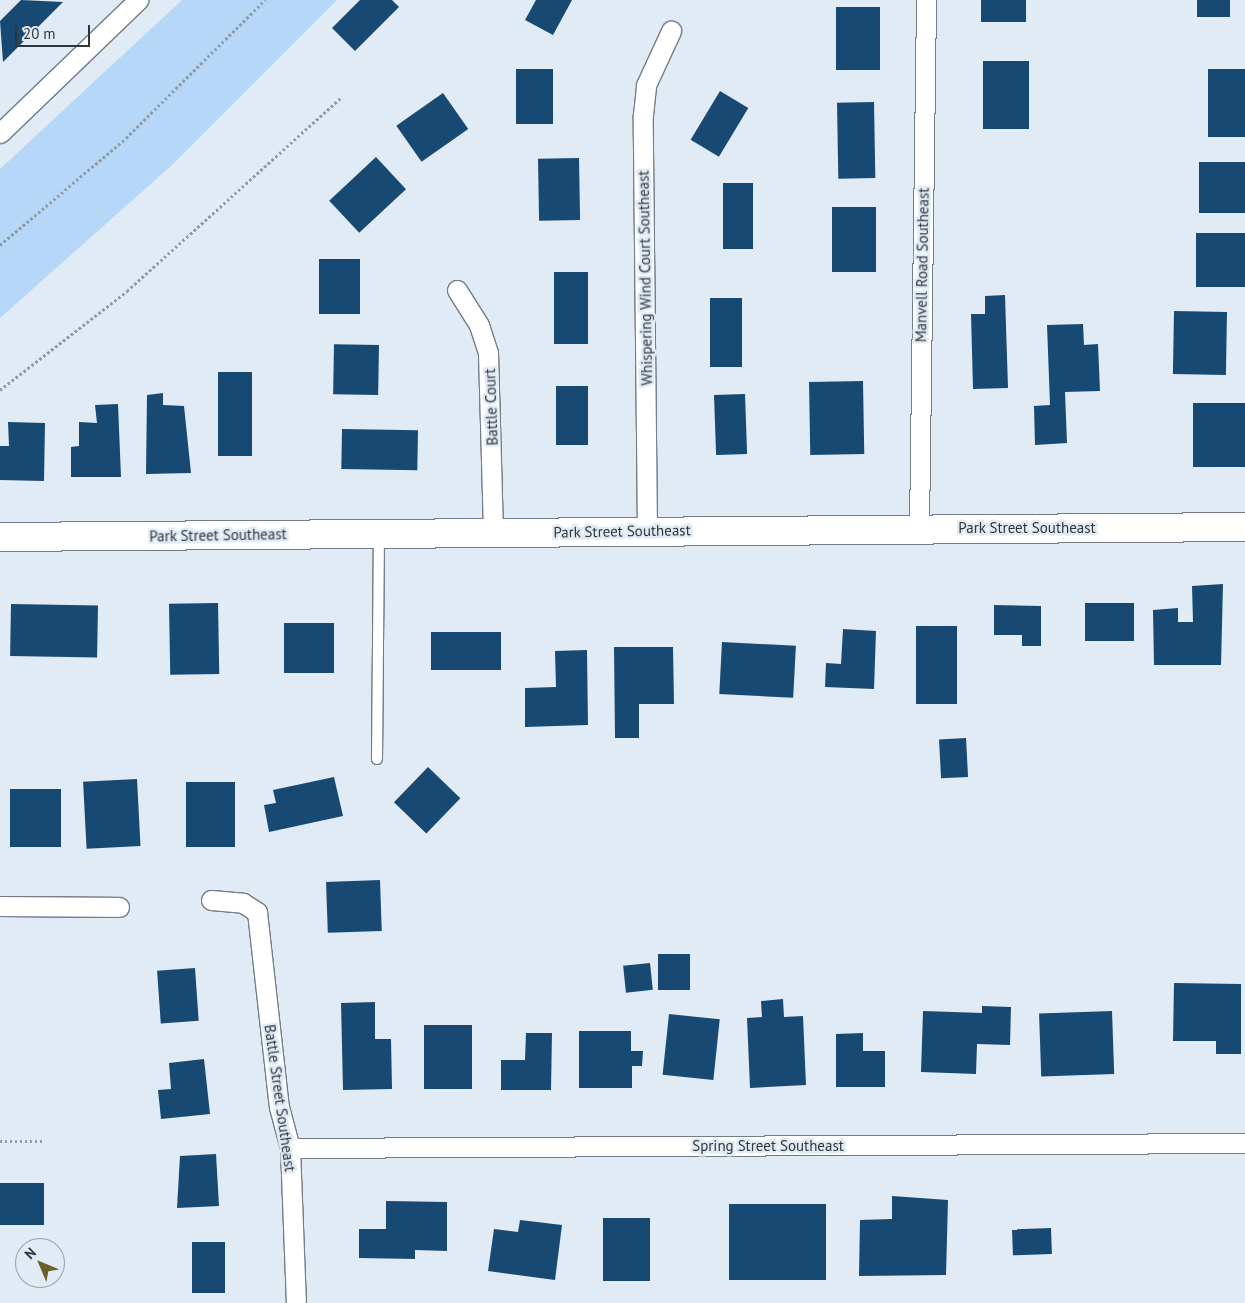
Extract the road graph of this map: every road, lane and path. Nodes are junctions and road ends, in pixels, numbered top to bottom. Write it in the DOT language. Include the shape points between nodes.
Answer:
graph roads {
  1 [pos="138,0"];
  2 [pos="265,0"];
  3 [pos="926,0"];
  4 [pos="671,31"];
  5 [pos="342,97"];
  6 [pos="1,131"];
  7 [pos="0,245"];
  8 [pos="457,290"];
  9 [pos="0,390"];
  10 [pos="1245,527"];
  11 [pos="919,529"];
  12 [pos="647,531"];
  13 [pos="493,532"];
  14 [pos="379,534"];
  15 [pos="0,538"];
  16 [pos="377,759"];
  17 [pos="211,900"];
  18 [pos="0,906"];
  19 [pos="119,907"];
  20 [pos="0,1141"];
  21 [pos="43,1141"];
  22 [pos="1245,1143"];
  23 [pos="290,1148"];
  24 [pos="296,1303"];
  1 -- 6 [label="street"];
  2 -- 7 [label="path" via="126,138"];
  3 -- 11 [label="street, Manvell Road Southeast"];
  4 -- 12 [label="street, Whispering Wind Court Southeast" via="646,85 643,115"];
  5 -- 9 [label="path" via="127,291"];
  8 -- 13 [label="street, Battle Court" via="479,325 488,353"];
  10 -- 11 [label="main road, Park Street Southeast"];
  11 -- 12 [label="main road, Park Street Southeast"];
  12 -- 13 [label="main road, Park Street Southeast"];
  13 -- 14 [label="main road, Park Street Southeast"];
  14 -- 15 [label="main road, Park Street Southeast"];
  14 -- 16 [label="lane"];
  17 -- 23 [label="street, Battle Street Southeast" via="243,902 257,912 279,1107"];
  18 -- 19 [label="street"];
  20 -- 21 [label="path"];
  22 -- 23 [label="street, Spring Street Southeast"];
  23 -- 24 [label="street, Battle Street Southeast"];
}
